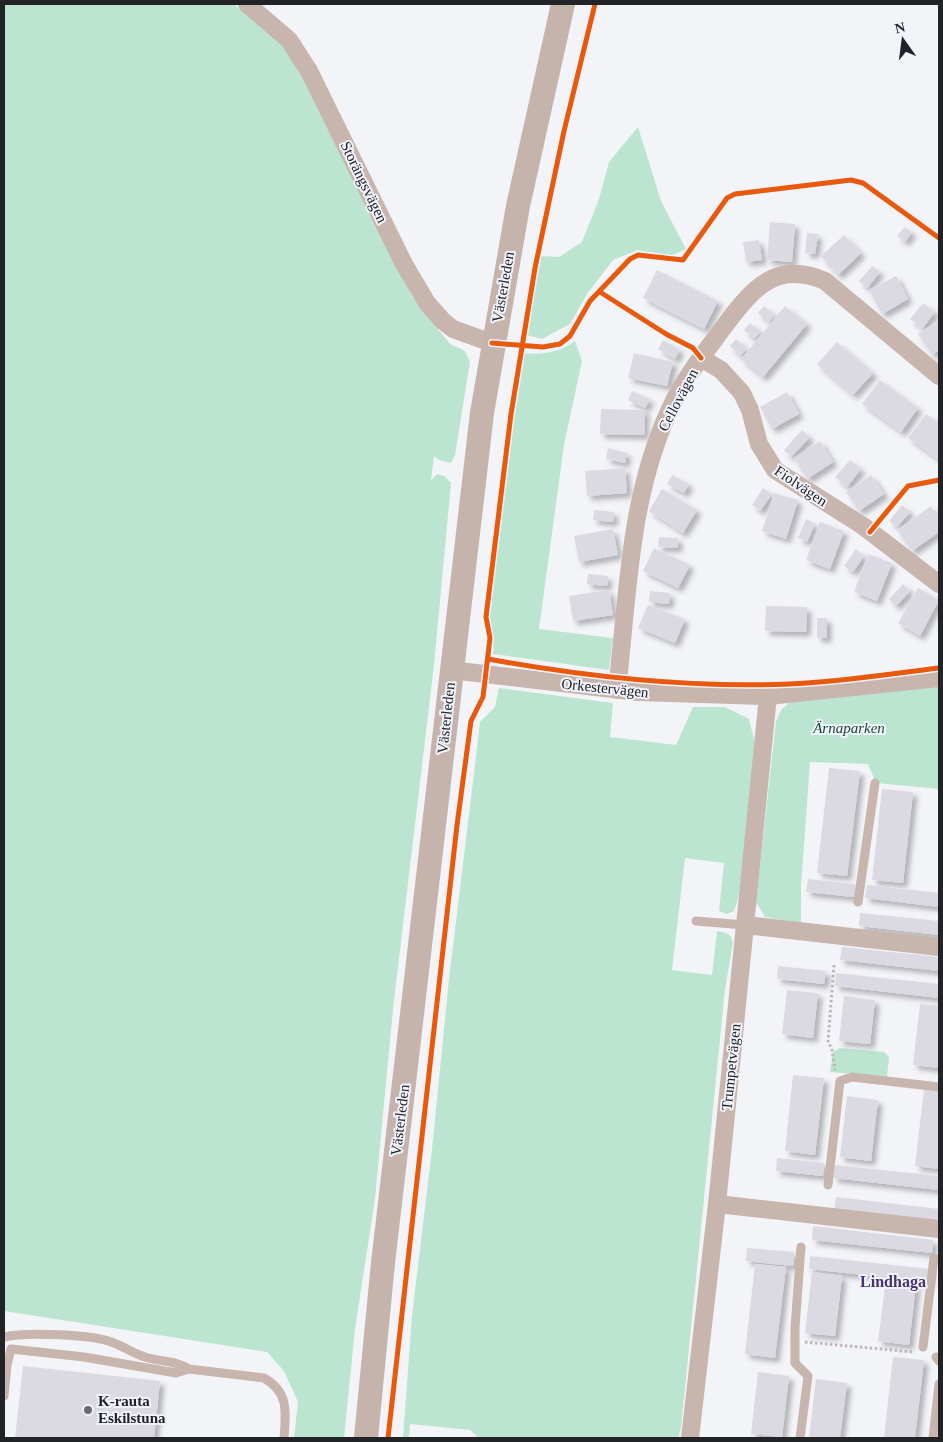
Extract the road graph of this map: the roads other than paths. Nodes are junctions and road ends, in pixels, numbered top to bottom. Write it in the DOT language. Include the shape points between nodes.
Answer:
graph roads {
  1 [pos="247,4"];
  2 [pos="563,4"];
  3 [pos="492,343"];
  4 [pos="700,358"];
  5 [pos="939,376"];
  6 [pos="939,584"];
  7 [pos="451,670"];
  8 [pos="939,678"];
  9 [pos="617,690"];
  10 [pos="768,696"];
  11 [pos="875,783"];
  12 [pos="858,902"];
  13 [pos="696,921"];
  14 [pos="745,925"];
  15 [pos="939,947"];
  16 [pos="939,1086"];
  17 [pos="828,1185"];
  18 [pos="717,1204"];
  19 [pos="939,1229"];
  20 [pos="801,1247"];
  21 [pos="934,1258"];
  22 [pos="4,1337"];
  23 [pos="921,1350"];
  24 [pos="189,1369"];
  25 [pos="939,1384"];
  26 [pos="4,1396"];
  27 [pos="284,1438"];
  28 [pos="366,1438"];
  29 [pos="690,1438"];
  30 [pos="800,1438"];
  31 [pos="933,1438"];
  1 -- 3 [label="street, Storängsvägen" via="289,40 309,71 404,264 427,303 453,328"];
  2 -- 3 [label="main road, Västerleden" via="518,206"];
  3 -- 7 [label="main road, Västerleden"];
  4 -- 5 [label="street, Cellovägen" via="754,288 780,275 800,274 815,277 835,288"];
  4 -- 6 [label="street, Fiolvägen" via="721,370 742,393 759,444 775,470 863,526"];
  4 -- 9 [label="street, Cellovägen" via="670,408 651,454 640,499"];
  7 -- 9 [label="street, Orkestervägen"];
  7 -- 28 [label="main road, Västerleden"];
  8 -- 10 [label="street, Orkestervägen"];
  9 -- 10 [label="street, Orkestervägen"];
  10 -- 14 [label="street, Trumpetvägen"];
  11 -- 12 [label="lane"];
  13 -- 14 [label="lane"];
  14 -- 15 [label="street"];
  14 -- 18 [label="street, Trumpetvägen"];
  16 -- 17 [label="lane" via="852,1077 840,1081"];
  18 -- 19 [label="street"];
  18 -- 29 [label="street, Trumpetvägen"];
  20 -- 30 [label="lane" via="795,1363 808,1376"];
  21 -- 23 [label="lane"];
  22 -- 24 [label="lane" via="18,1334 67,1336 114,1342 146,1358 179,1362"];
  24 -- 26 [label="lane" via="176,1373 84,1357 11,1349"];
  24 -- 27 [label="lane" via="264,1378 274,1384 282,1392 286,1414"];
  25 -- 31 [label="lane"];
}
